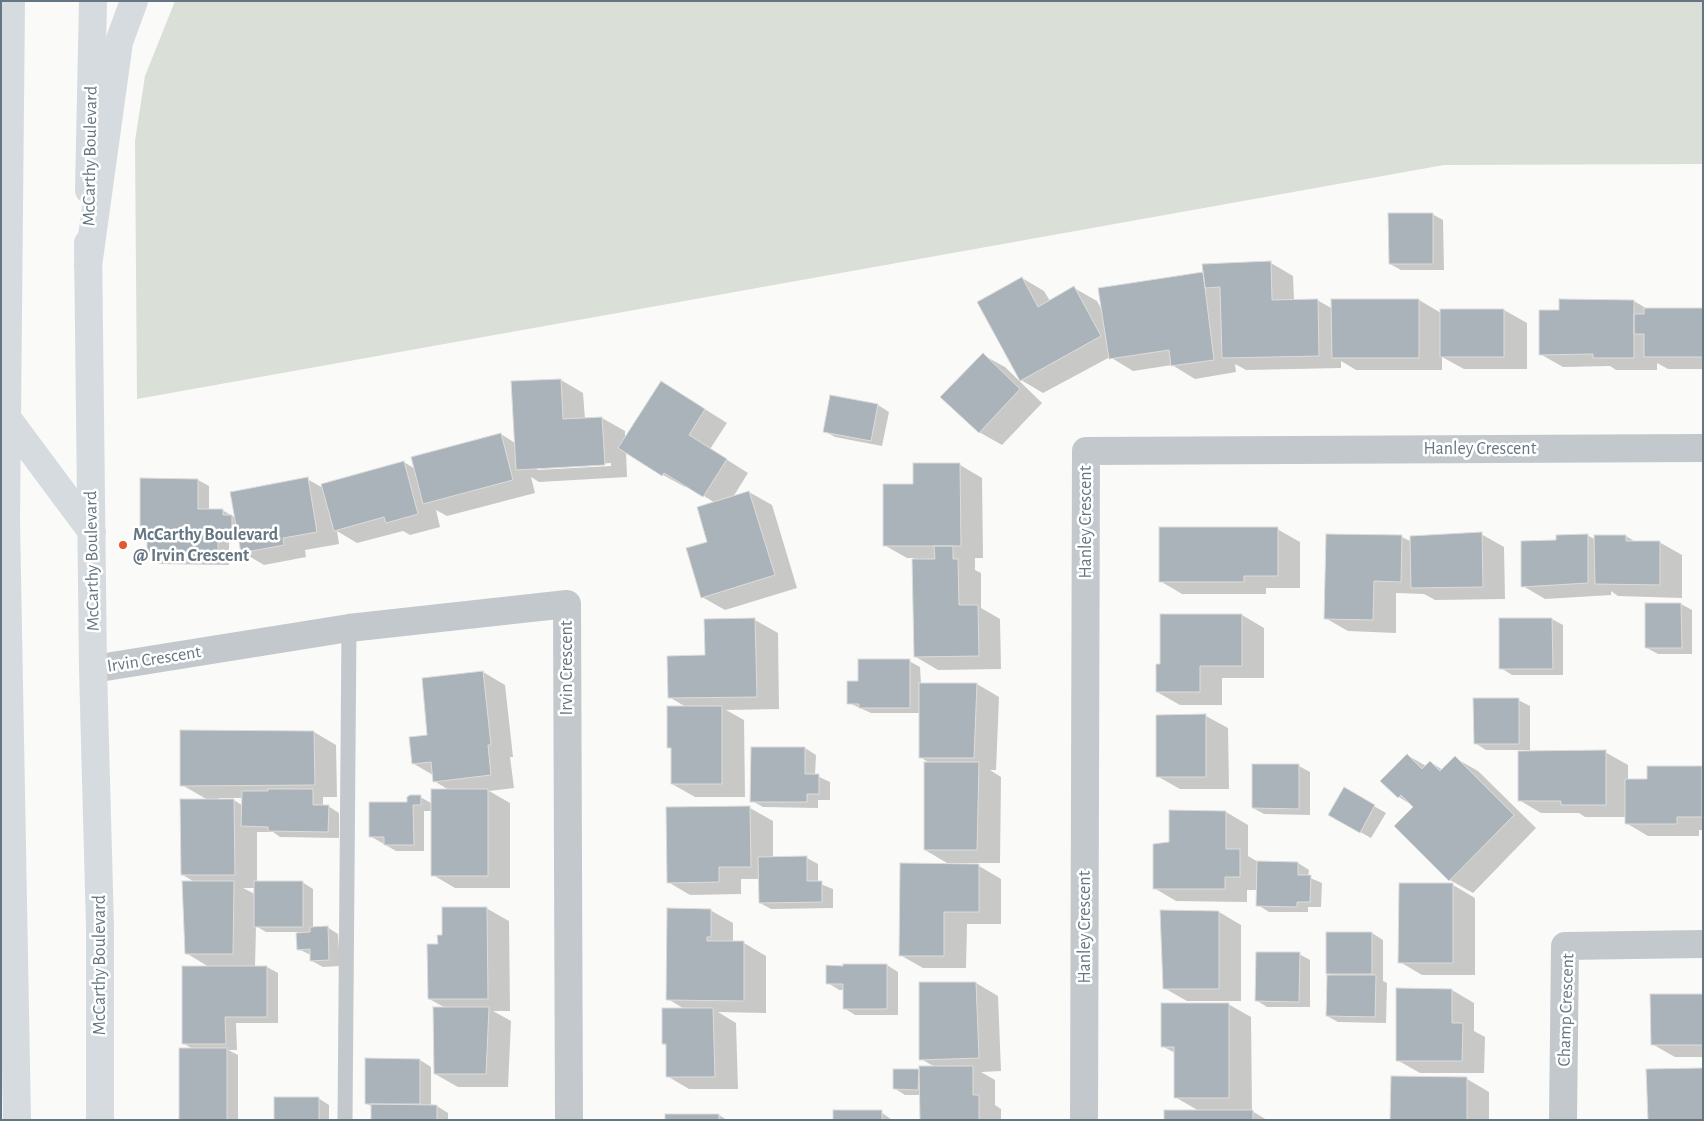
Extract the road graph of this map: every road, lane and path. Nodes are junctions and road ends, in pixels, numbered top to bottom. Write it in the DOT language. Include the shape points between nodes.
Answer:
graph roads {
  1 [pos="11,1"];
  2 [pos="93,1"];
  3 [pos="134,1"];
  4 [pos="88,266"];
  5 [pos="4,420"];
  6 [pos="1703,448"];
  7 [pos="4,519"];
  8 [pos="92,532"];
  9 [pos="349,628"];
  10 [pos="94,669"];
  11 [pos="1703,944"];
  12 [pos="17,1120"];
  13 [pos="100,1120"];
  14 [pos="345,1120"];
  15 [pos="569,1120"];
  16 [pos="1084,1120"];
  17 [pos="1563,1120"];
  1 -- 5 [label="main road"];
  2 -- 4 [label="main road, McCarthy Boulevard"];
  3 -- 4 [label="main road" via="119,42"];
  4 -- 8 [label="main road, McCarthy Boulevard"];
  5 -- 7 [label="main road"];
  5 -- 8 [label="main road"];
  6 -- 16 [label="street, Hanley Crescent" via="1086,451"];
  7 -- 12 [label="main road"];
  8 -- 10 [label="main road, McCarthy Boulevard"];
  9 -- 10 [label="street, Irvin Crescent"];
  9 -- 14 [label="lane"];
  9 -- 15 [label="street, Irvin Crescent" via="567,604"];
  10 -- 13 [label="main road, McCarthy Boulevard" via="100,927"];
  11 -- 17 [label="street, Champ Crescent" via="1565,946"];
}
